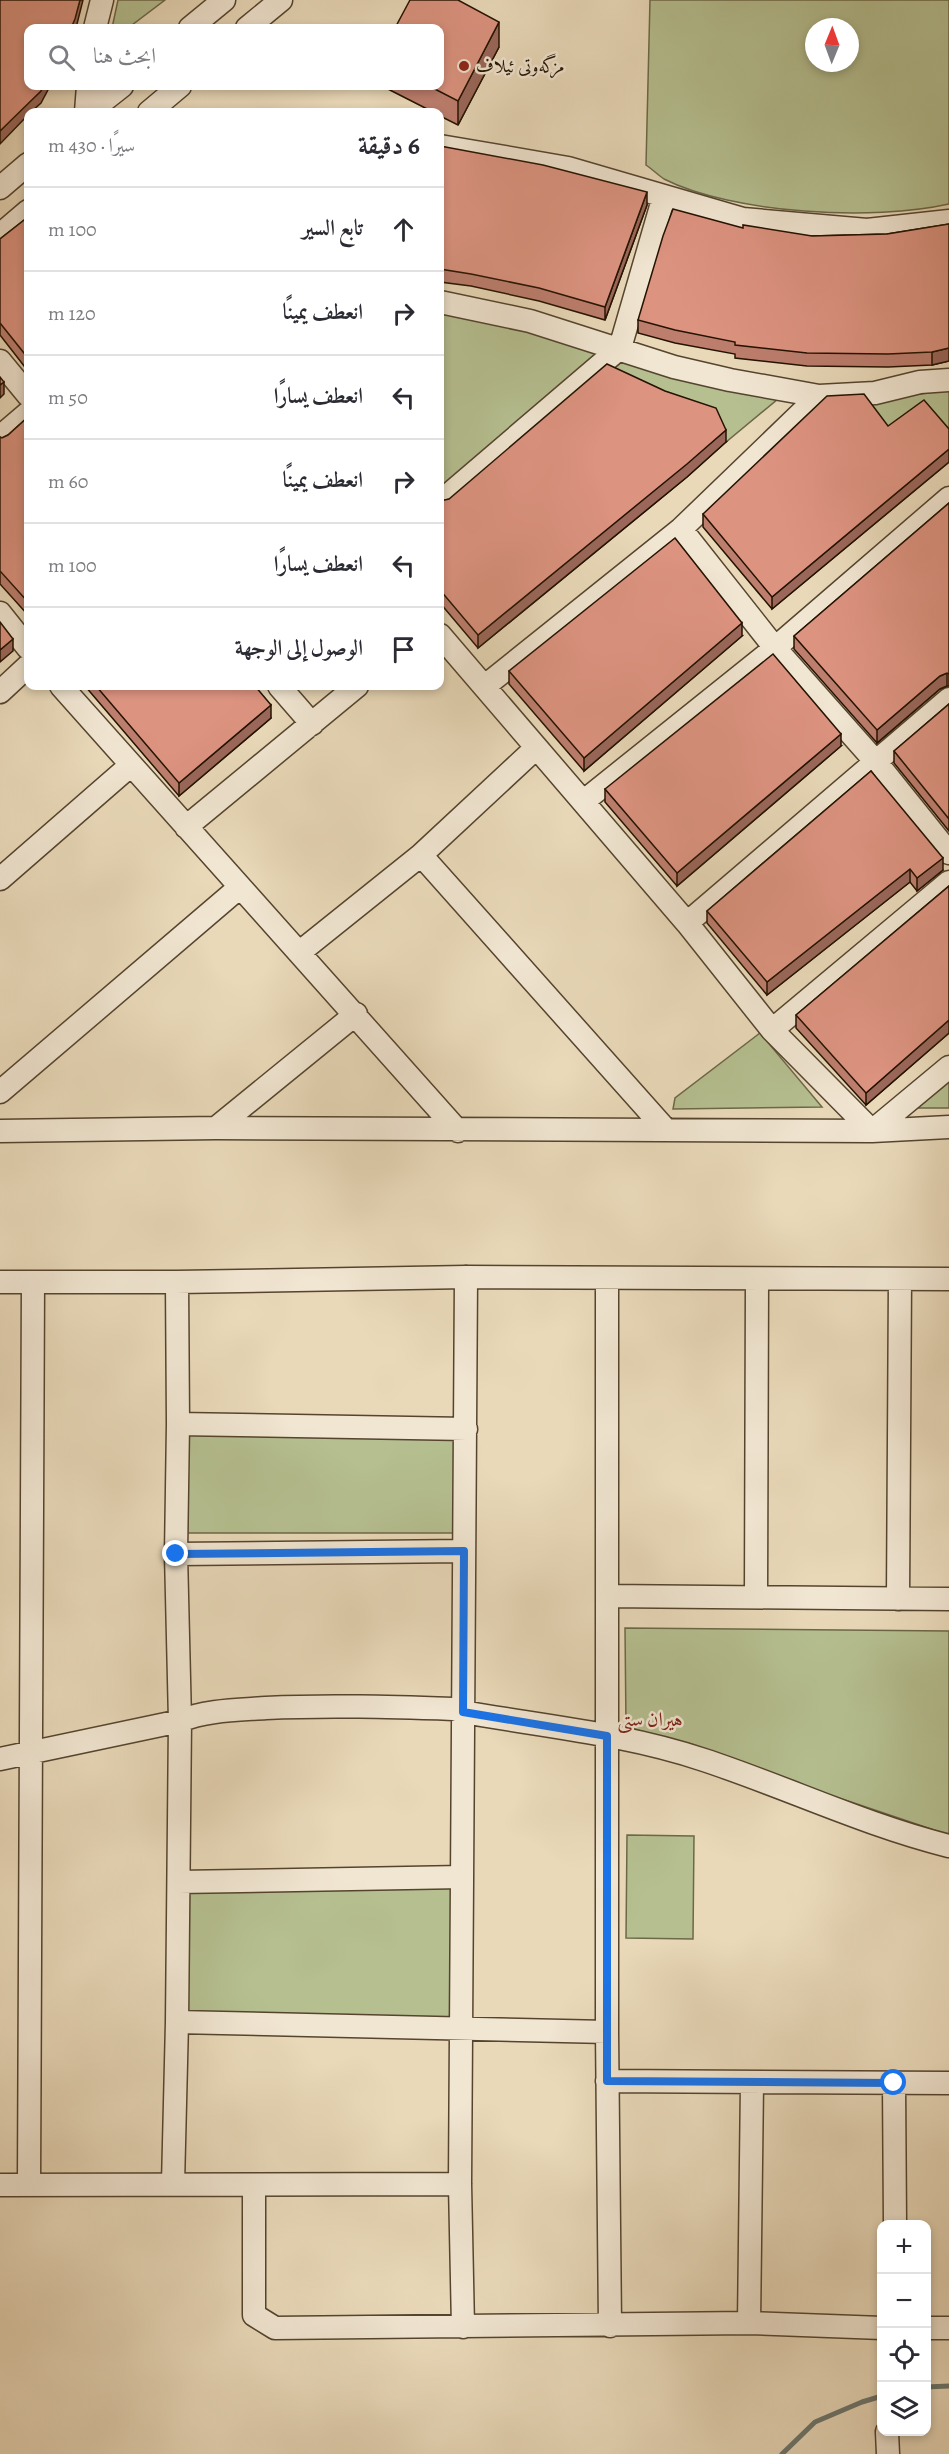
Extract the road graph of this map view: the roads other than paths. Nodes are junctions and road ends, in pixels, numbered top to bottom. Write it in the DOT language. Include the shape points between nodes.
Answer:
graph roads {
  1 [pos="102,0"];
  2 [pos="224,0"];
  3 [pos="281,0"];
  4 [pos="96,24"];
  5 [pos="195,24"];
  6 [pos="252,24"];
  7 [pos="88,90"];
  8 [pos="117,90"];
  9 [pos="175,90"];
  10 [pos="88,108"];
  11 [pos="93,108"];
  12 [pos="154,108"];
  13 [pos="444,147"];
  14 [pos="24,167"];
  15 [pos="0,188"];
  16 [pos="663,196"];
  17 [pos="24,215"];
  18 [pos="949,221"];
  19 [pos="0,235"];
  20 [pos="444,303"];
  21 [pos="620,348"];
  22 [pos="0,361"];
  23 [pos="949,380"];
  24 [pos="24,390"];
  25 [pos="819,396"];
  26 [pos="24,416"];
  27 [pos="0,437"];
  28 [pos="949,498"];
  29 [pos="444,499"];
  30 [pos="681,529"];
  31 [pos="0,613"];
  32 [pos="444,640"];
  33 [pos="24,643"];
  34 [pos="775,648"];
  35 [pos="24,670"];
  36 [pos="485,686"];
  37 [pos="65,690"];
  38 [pos="282,690"];
  39 [pos="352,690"];
  40 [pos="0,692"];
  41 [pos="949,699"];
  42 [pos="312,724"];
  43 [pos="536,748"];
  44 [pos="876,762"];
  45 [pos="131,765"];
  46 [pos="584,801"];
  47 [pos="186,827"];
  48 [pos="949,853"];
  49 [pos="421,855"];
  50 [pos="0,879"];
  51 [pos="949,882"];
  52 [pos="240,887"];
  53 [pos="687,923"];
  54 [pos="300,952"];
  55 [pos="356,1014"];
  56 [pos="772,1030"];
  57 [pos="949,1067"];
  58 [pos="0,1092"];
  59 [pos="949,1127"];
  60 [pos="216,1128"];
  61 [pos="666,1130"];
  62 [pos="0,1131"];
  63 [pos="458,1131"];
  64 [pos="872,1131"];
  65 [pos="466,1278"];
  66 [pos="607,1278"];
  67 [pos="757,1279"];
  68 [pos="900,1279"];
  69 [pos="949,1279"];
  70 [pos="0,1282"];
  71 [pos="33,1282"];
  72 [pos="177,1282"];
  73 [pos="178,1424"];
  74 [pos="465,1429"];
  75 [pos="464,1551"];
  76 [pos="176,1554"];
  77 [pos="607,1596"];
  78 [pos="756,1597"];
  79 [pos="898,1599"];
  80 [pos="949,1599"];
  81 [pos="463,1712"];
  82 [pos="180,1721"];
  83 [pos="607,1736"];
  84 [pos="30,1752"];
  85 [pos="0,1759"];
  86 [pos="949,1846"];
  87 [pos="462,1877"];
  88 [pos="179,1882"];
  89 [pos="177,2022"];
  90 [pos="461,2030"];
  91 [pos="607,2032"];
  92 [pos="607,2081"];
  93 [pos="752,2083"];
  94 [pos="894,2083"];
  95 [pos="949,2083"];
  96 [pos="173,2184"];
  97 [pos="460,2184"];
  98 [pos="0,2185"];
  99 [pos="29,2185"];
  100 [pos="254,2185"];
  101 [pos="895,2220"];
  102 [pos="749,2323"];
  103 [pos="610,2326"];
  104 [pos="463,2327"];
  105 [pos="877,2328"];
  106 [pos="931,2328"];
  107 [pos="949,2328"];
  1 -- 4 [label="street"];
  2 -- 5 [label="street"];
  3 -- 6 [label="street"];
  7 -- 10 [label="street"];
  8 -- 11 [label="street"];
  9 -- 12 [label="street"];
  13 -- 16 [label="street" via="568,168"];
  14 -- 15 [label="street"];
  16 -- 18 [label="street" via="743,219 804,226 867,230"];
  16 -- 21 [label="street"];
  17 -- 19 [label="street"];
  20 -- 21 [label="street" via="531,321"];
  21 -- 25 [label="street" via="674,367"];
  21 -- 29 [label="street"];
  22 -- 24 [label="street"];
  23 -- 25 [label="street" via="920,382 875,393"];
  25 -- 30 [label="street"];
  26 -- 27 [label="street"];
  28 -- 34 [label="street"];
  30 -- 34 [label="street"];
  30 -- 36 [label="street"];
  31 -- 33 [label="street"];
  32 -- 36 [label="street"];
  34 -- 44 [label="street"];
  34 -- 46 [label="street"];
  35 -- 40 [label="street"];
  36 -- 43 [label="street"];
  37 -- 45 [label="street"];
  38 -- 42 [label="street"];
  39 -- 42 [label="street"];
  41 -- 44 [label="street"];
  42 -- 47 [label="street"];
  43 -- 46 [label="street"];
  43 -- 49 [label="street"];
  44 -- 48 [label="street"];
  44 -- 53 [label="street"];
  45 -- 47 [label="street"];
  45 -- 50 [label="street"];
  46 -- 53 [label="street"];
  47 -- 52 [label="street"];
  49 -- 54 [label="street"];
  49 -- 61 [label="street"];
  51 -- 56 [label="street"];
  52 -- 54 [label="street"];
  52 -- 58 [label="street"];
  53 -- 56 [label="street"];
  54 -- 55 [label="street"];
  55 -- 60 [label="street"];
  55 -- 63 [label="street"];
  56 -- 64 [label="street"];
  57 -- 64 [label="street"];
  59 -- 64 [label="street"];
  60 -- 62 [label="street"];
  60 -- 63 [label="street"];
  61 -- 63 [label="street"];
  61 -- 64 [label="street"];
  65 -- 66 [label="street"];
  65 -- 72 [label="street"];
  65 -- 74 [label="street"];
  66 -- 67 [label="street"];
  66 -- 77 [label="street"];
  67 -- 68 [label="street"];
  67 -- 78 [label="street"];
  68 -- 69 [label="street"];
  68 -- 79 [label="street"];
  70 -- 71 [label="street"];
  71 -- 72 [label="street"];
  71 -- 84 [label="street"];
  72 -- 73 [label="street"];
  73 -- 74 [label="street"];
  73 -- 76 [label="street"];
  74 -- 75 [label="street"];
  75 -- 76 [label="street"];
  75 -- 81 [label="street"];
  76 -- 82 [label="street"];
  77 -- 78 [label="street"];
  77 -- 83 [label="street"];
  78 -- 79 [label="street"];
  79 -- 80 [label="street"];
  81 -- 82 [label="street" via="356,1705 302,1706 245,1709"];
  81 -- 83 [label="street"];
  81 -- 87 [label="street"];
  82 -- 84 [label="street"];
  82 -- 88 [label="street"];
  83 -- 86 [label="street" via="702,1759 838,1811"];
  83 -- 91 [label="street"];
  84 -- 85 [label="street"];
  84 -- 99 [label="street"];
  87 -- 88 [label="street"];
  87 -- 90 [label="street"];
  88 -- 89 [label="street"];
  89 -- 90 [label="street"];
  89 -- 96 [label="street"];
  90 -- 91 [label="street"];
  90 -- 97 [label="street"];
  91 -- 92 [label="street"];
  92 -- 93 [label="street"];
  92 -- 103 [label="street"];
  93 -- 94 [label="street"];
  93 -- 102 [label="street"];
  94 -- 95 [label="street"];
  94 -- 101 [label="street"];
  96 -- 99 [label="street"];
  96 -- 100 [label="street"];
  97 -- 100 [label="street"];
  97 -- 104 [label="street"];
  98 -- 99 [label="street"];
  100 -- 104 [label="street" via="254,2315 275,2328"];
  102 -- 103 [label="street"];
  102 -- 105 [label="street"];
  103 -- 104 [label="street"];
  106 -- 107 [label="street"];
}
